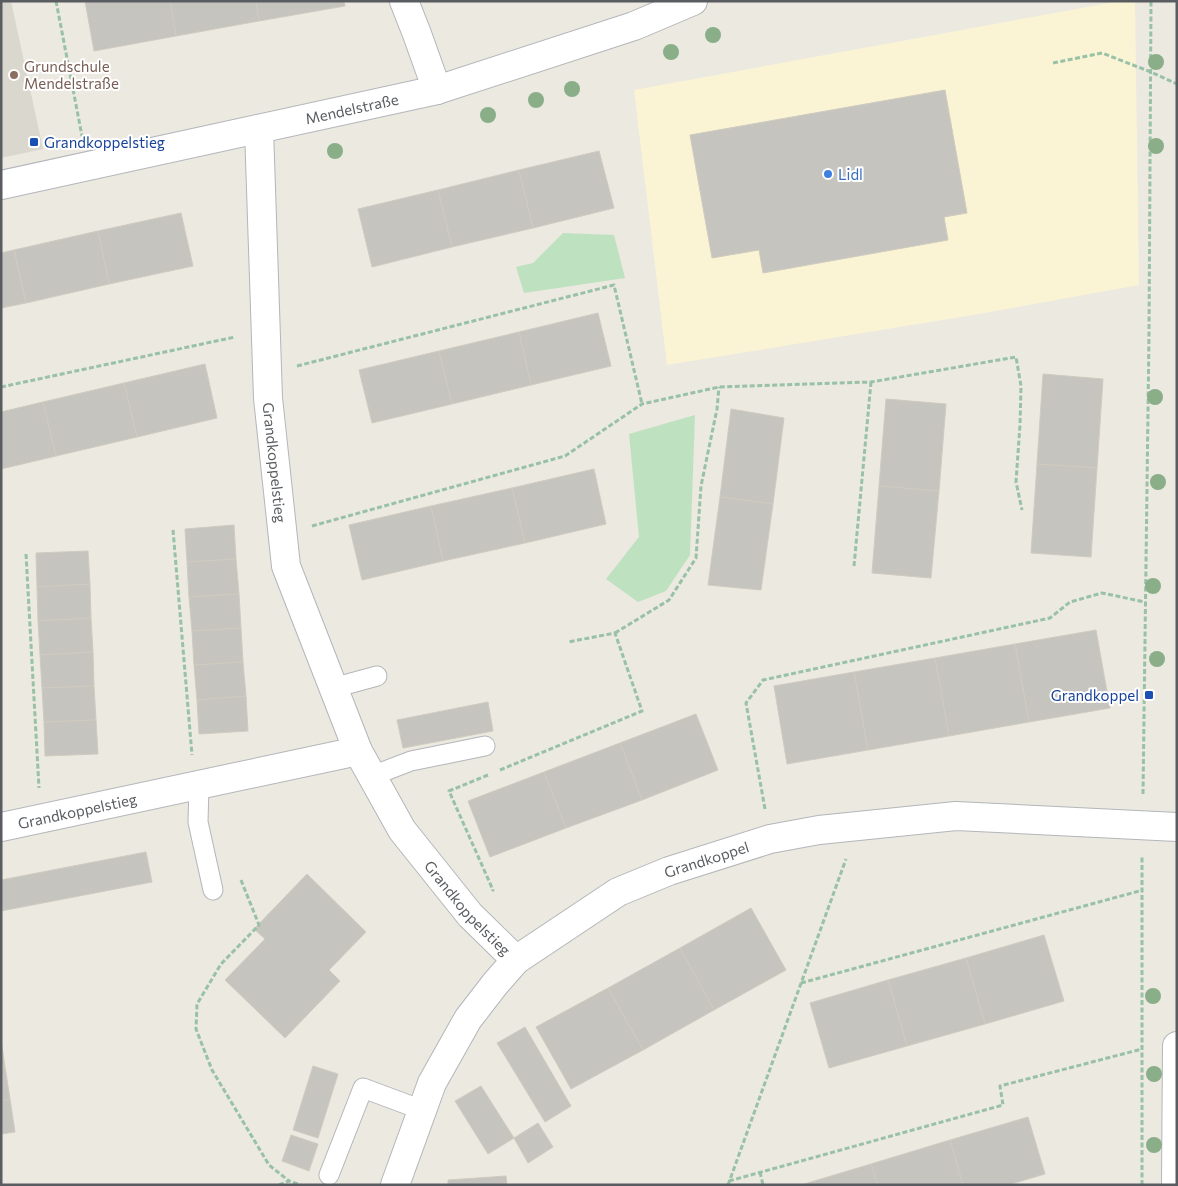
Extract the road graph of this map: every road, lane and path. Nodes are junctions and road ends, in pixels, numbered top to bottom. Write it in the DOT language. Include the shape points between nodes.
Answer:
graph roads {
  1 [pos="56,1"];
  2 [pos="404,1"];
  3 [pos="693,1"];
  4 [pos="1151,1"];
  5 [pos="1053,63"];
  6 [pos="1151,72"];
  7 [pos="1177,84"];
  8 [pos="437,90"];
  9 [pos="259,129"];
  10 [pos="88,166"];
  11 [pos="1,185"];
  12 [pos="266,331"];
  13 [pos="267,373"];
  14 [pos="871,382"];
  15 [pos="1,387"];
  16 [pos="718,387"];
  17 [pos="642,404"];
  18 [pos="1022,510"];
  19 [pos="173,530"];
  20 [pos="282,534"];
  21 [pos="26,554"];
  22 [pos="854,566"];
  23 [pos="1145,602"];
  24 [pos="615,634"];
  25 [pos="568,642"];
  26 [pos="377,676"];
  27 [pos="333,688"];
  28 [pos="485,746"];
  29 [pos="358,751"];
  30 [pos="498,771"];
  31 [pos="489,774"];
  32 [pos="372,776"];
  33 [pos="197,785"];
  34 [pos="40,818"];
  35 [pos="1142,825"];
  36 [pos="1,826"];
  37 [pos="858,826"];
  38 [pos="1177,827"];
  39 [pos="770,839"];
  40 [pos="237,872"];
  41 [pos="213,890"];
  42 [pos="1143,890"];
  43 [pos="470,915"];
  44 [pos="516,960"];
  45 [pos="801,983"];
  46 [pos="1177,1046"];
  47 [pos="1142,1048"];
  48 [pos="422,1110"];
  49 [pos="760,1172"];
  50 [pos="329,1175"];
  51 [pos="288,1181"];
  52 [pos="729,1183"];
  53 [pos="279,1185"];
  54 [pos="301,1185"];
  55 [pos="395,1185"];
  56 [pos="763,1185"];
  57 [pos="1142,1185"];
  58 [pos="1176,1185"];
  1 -- 10 [label="path"];
  2 -- 8 [label="street"];
  3 -- 8 [label="street, Mendelstraße" via="634,26"];
  4 -- 6 [label="path"];
  5 -- 6 [label="path" via="1102,53"];
  6 -- 7 [label="path"];
  6 -- 23 [label="path"];
  8 -- 9 [label="street, Mendelstraße"];
  9 -- 10 [label="street, Mendelstraße"];
  9 -- 12 [label="street, Grandkoppelstieg"];
  10 -- 11 [label="street, Mendelstraße"];
  12 -- 13 [label="street, Grandkoppelstieg"];
  12 -- 15 [label="path"];
  13 -- 17 [label="path" via="614,285"];
  13 -- 20 [label="street, Grandkoppelstieg"];
  14 -- 16 [label="path"];
  14 -- 18 [label="path" via="1016,357 1021,386 1016,482"];
  14 -- 22 [label="path"];
  16 -- 17 [label="path"];
  16 -- 24 [label="path" via="717,409 701,486 696,558 669,600"];
  17 -- 20 [label="path" via="565,456"];
  19 -- 33 [label="path"];
  20 -- 27 [label="street, Grandkoppelstieg" via="286,566"];
  21 -- 34 [label="path"];
  23 -- 35 [label="path"];
  23 -- 39 [label="path" via="1102,593 1070,602 1050,618 763,680 746,703"];
  24 -- 25 [label="path"];
  24 -- 30 [label="path" via="642,711"];
  26 -- 27 [label="lane"];
  27 -- 29 [label="street, Grandkoppelstieg"];
  28 -- 32 [label="lane" via="411,761"];
  29 -- 32 [label="street, Grandkoppelstieg"];
  29 -- 33 [label="street, Grandkoppelstieg"];
  31 -- 43 [label="path" via="449,791 493,890"];
  32 -- 43 [label="street, Grandkoppelstieg" via="402,830"];
  33 -- 34 [label="street, Grandkoppelstieg"];
  33 -- 41 [label="lane" via="198,822"];
  34 -- 36 [label="street, Grandkoppelstieg"];
  35 -- 37 [label="street, Grandkoppel" via="956,816"];
  35 -- 38 [label="street, Grandkoppel"];
  35 -- 42 [label="path"];
  37 -- 39 [label="street, Grandkoppel"];
  37 -- 45 [label="path"];
  39 -- 44 [label="street, Grandkoppel" via="669,871 618,892"];
  40 -- 51 [label="path" via="259,924 221,964 197,1004 196,1029 212,1070 269,1165"];
  42 -- 45 [label="path"];
  42 -- 47 [label="path"];
  43 -- 44 [label="street, Grandkoppelstieg"];
  44 -- 48 [label="street, Grandkoppel" via="468,1019 432,1083"];
  45 -- 52 [label="path"];
  46 -- 58 [label="street"];
  47 -- 49 [label="path" via="1000,1086 1003,1105"];
  47 -- 57 [label="path"];
  48 -- 50 [label="lane" via="363,1088"];
  48 -- 55 [label="street, Grandkoppel"];
  49 -- 52 [label="path"];
  49 -- 56 [label="path"];
  51 -- 53 [label="path"];
  51 -- 54 [label="path"];
}
